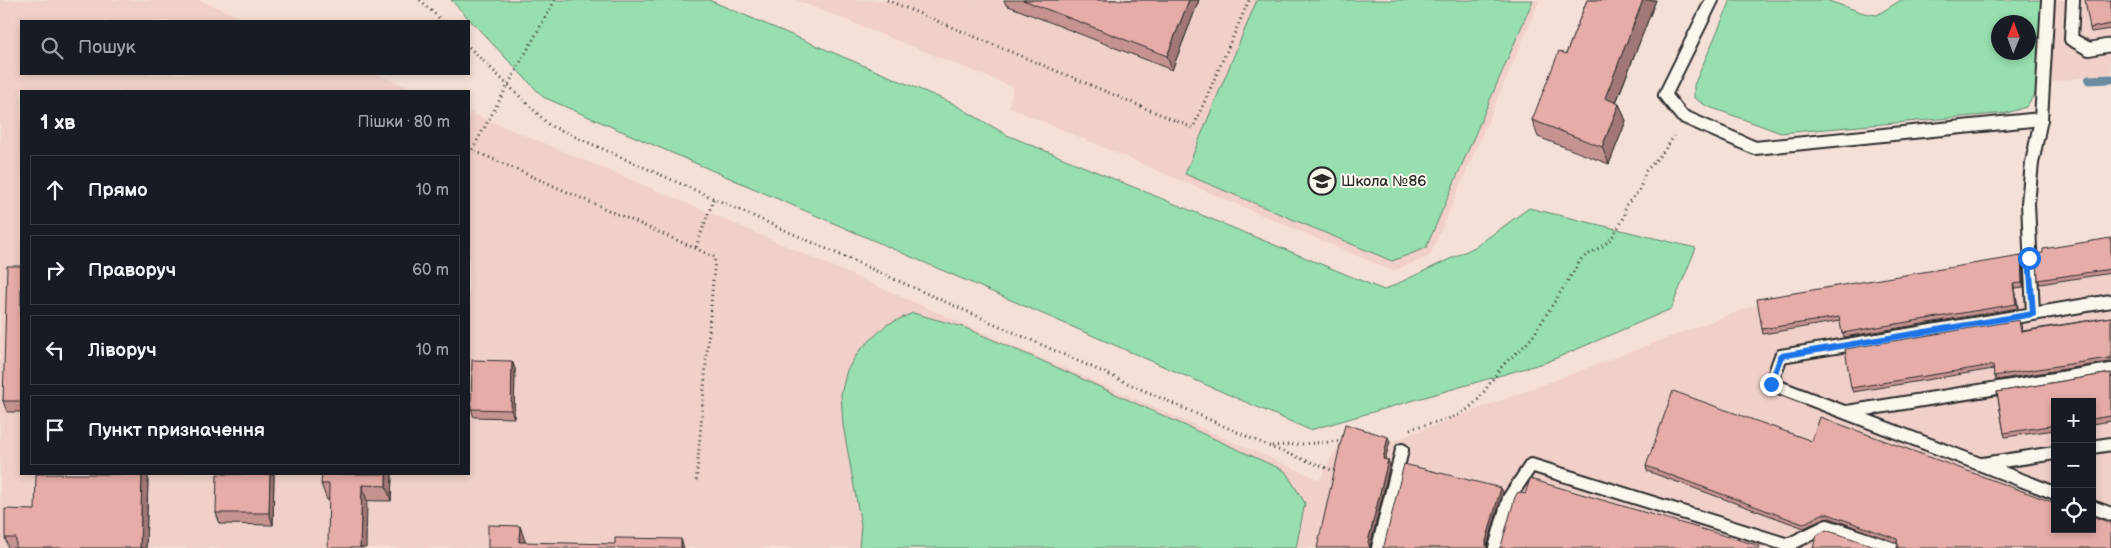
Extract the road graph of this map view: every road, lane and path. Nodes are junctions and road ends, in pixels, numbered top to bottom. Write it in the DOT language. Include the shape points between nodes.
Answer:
graph roads {
  1 [pos="420,0"];
  2 [pos="555,0"];
  3 [pos="887,0"];
  4 [pos="1249,0"];
  5 [pos="1712,0"];
  6 [pos="2048,0"];
  7 [pos="2073,0"];
  8 [pos="441,20"];
  9 [pos="2111,45"];
  10 [pos="470,48"];
  11 [pos="509,84"];
  12 [pos="1682,116"];
  13 [pos="2041,119"];
  14 [pos="714,198"];
  15 [pos="696,247"];
  16 [pos="2111,301"];
  17 [pos="2033,314"];
  18 [pos="2111,370"];
  19 [pos="1845,412"];
  20 [pos="1407,431"];
  21 [pos="1352,440"];
  22 [pos="2111,444"];
  23 [pos="1269,446"];
  24 [pos="2096,446"];
  25 [pos="1402,450"];
  26 [pos="2051,453"];
  27 [pos="1981,464"];
  28 [pos="1337,472"];
  29 [pos="696,484"];
  30 [pos="2051,490"];
  31 [pos="2096,508"];
  32 [pos="2111,514"];
  33 [pos="1787,546"];
  34 [pos="1378,548"];
  35 [pos="1495,548"];
  36 [pos="1892,548"];
  1 -- 8 [label="path"];
  2 -- 11 [label="path"];
  3 -- 4 [label="path" via="1193,128"];
  5 -- 12 [label="lane" via="1665,96"];
  6 -- 13 [label="lane"];
  7 -- 9 [label="lane" via="2071,39 2089,49"];
  10 -- 11 [label="path"];
  11 -- 14 [label="path" via="549,126"];
  11 -- 15 [label="path" via="472,150"];
  12 -- 13 [label="lane" via="1755,148"];
  12 -- 20 [label="path" via="1672,141 1646,171 1639,190 1625,206 1617,230 1606,243 1582,258 1526,345 1463,412"];
  13 -- 17 [label="lane" via="2028,203"];
  14 -- 15 [label="path"];
  14 -- 23 [label="path"];
  15 -- 29 [label="path" via="715,257"];
  16 -- 17 [label="lane"];
  17 -- 19 [label="lane" via="1781,356 1771,384"];
  18 -- 19 [label="lane"];
  19 -- 27 [label="lane"];
  21 -- 23 [label="path"];
  22 -- 24 [label="lane"];
  23 -- 28 [label="path"];
  25 -- 34 [label="lane"];
  26 -- 27 [label="lane"];
  27 -- 30 [label="lane"];
  31 -- 32 [label="lane"];
  33 -- 35 [label="lane" via="1531,465 1509,498"];
  33 -- 36 [label="lane" via="1827,526"];
}
